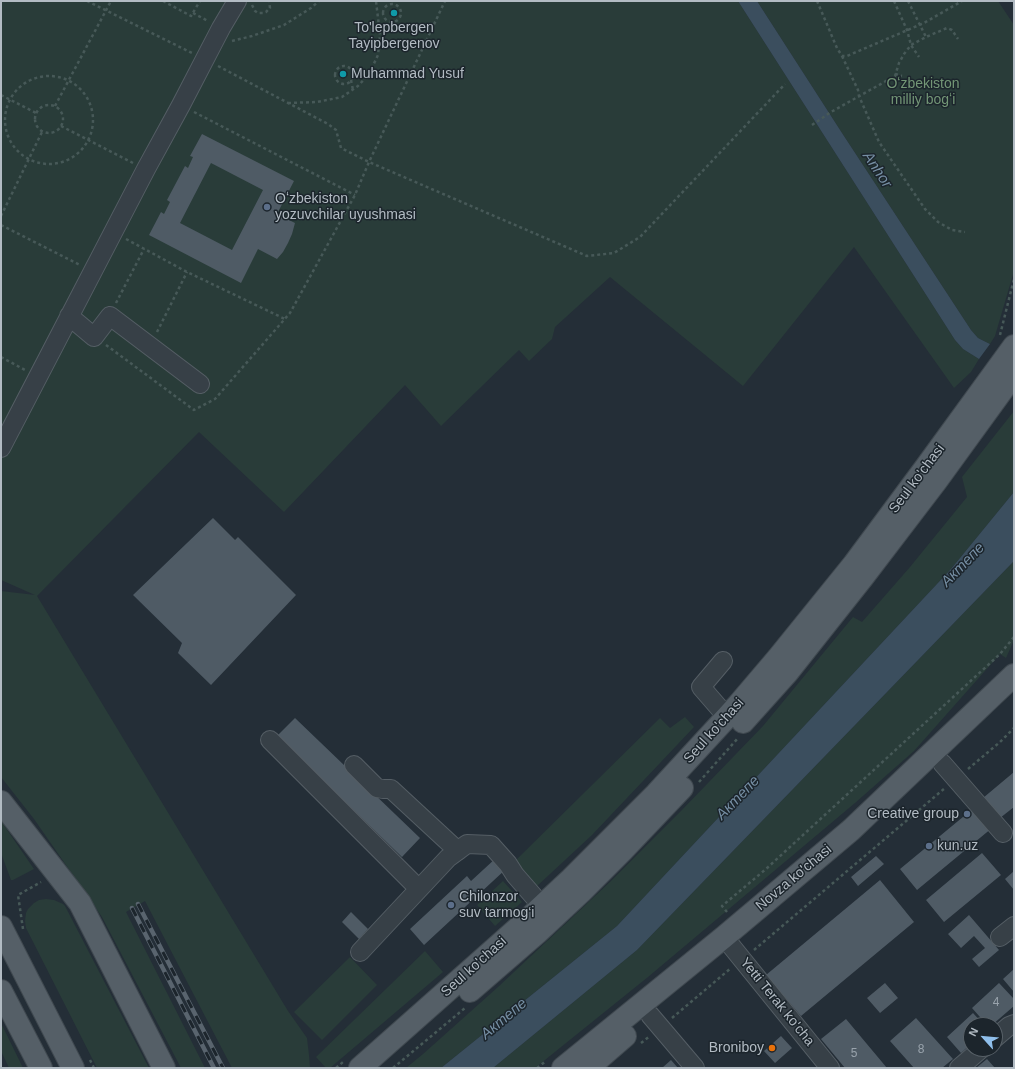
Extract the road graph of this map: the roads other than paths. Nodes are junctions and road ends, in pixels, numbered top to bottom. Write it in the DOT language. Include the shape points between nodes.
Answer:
graph roads {
  1 [pos="237,1"];
  2 [pos="70,316"];
  3 [pos="1012,349"];
  4 [pos="1006,375"];
  5 [pos="200,384"];
  6 [pos="1,448"];
  7 [pos="723,661"];
  8 [pos="1014,675"];
  9 [pos="1014,693"];
  10 [pos="726,717"];
  11 [pos="270,740"];
  12 [pos="354,765"];
  13 [pos="949,771"];
  14 [pos="1,802"];
  15 [pos="1003,833"];
  16 [pos="458,851"];
  17 [pos="419,889"];
  18 [pos="542,906"];
  19 [pos="1014,926"];
  20 [pos="7,928"];
  21 [pos="1000,937"];
  22 [pos="733,948"];
  23 [pos="360,952"];
  24 [pos="1,991"];
  25 [pos="655,1021"];
  26 [pos="1014,1024"];
  27 [pos="1003,1031"];
  28 [pos="972,1057"];
  29 [pos="80,1061"];
  30 [pos="556,1063"];
  31 [pos="41,1068"];
  32 [pos="164,1068"];
  33 [pos="360,1068"];
  34 [pos="382,1068"];
  35 [pos="588,1068"];
  36 [pos="695,1068"];
  37 [pos="830,1068"];
  38 [pos="959,1068"];
  1 -- 2 [label="street"];
  2 -- 5 [label="street" via="94,336 110,316"];
  2 -- 6 [label="street"];
  3 -- 4 [label="main road, Seul ko'chasi"];
  4 -- 10 [label="main road, Seul ko'chasi" via="926,467 854,564"];
  4 -- 34 [label="main road, Seul ko'chasi" via="936,480 787,673 659,813 581,892"];
  7 -- 10 [label="street" via="701,687"];
  8 -- 22 [label="main road, Novza ko'chasi" via="851,830"];
  9 -- 13 [label="main road, Novza ko'chasi"];
  10 -- 18 [label="main road, Seul ko'chasi" via="656,794"];
  11 -- 17 [label="street"];
  12 -- 16 [label="street" via="377,788 390,789"];
  13 -- 15 [label="street"];
  13 -- 22 [label="main road, Novza ko'chasi"];
  14 -- 32 [label="main road" via="80,902"];
  16 -- 17 [label="street"];
  16 -- 18 [label="street" via="467,844 491,845"];
  17 -- 23 [label="street"];
  18 -- 33 [label="main road, Seul ko'chasi"];
  19 -- 21 [label="street"];
  20 -- 29 [label="main road"];
  22 -- 25 [label="main road, Novza ko'chasi"];
  22 -- 30 [label="main road, Novza ko'chasi"];
  22 -- 37 [label="street, Yetti Terak ko'cha"];
  24 -- 31 [label="main road"];
  25 -- 35 [label="main road, Novza ko'chasi"];
  25 -- 36 [label="street"];
  26 -- 27 [label="street"];
  28 -- 38 [label="street"];
}
